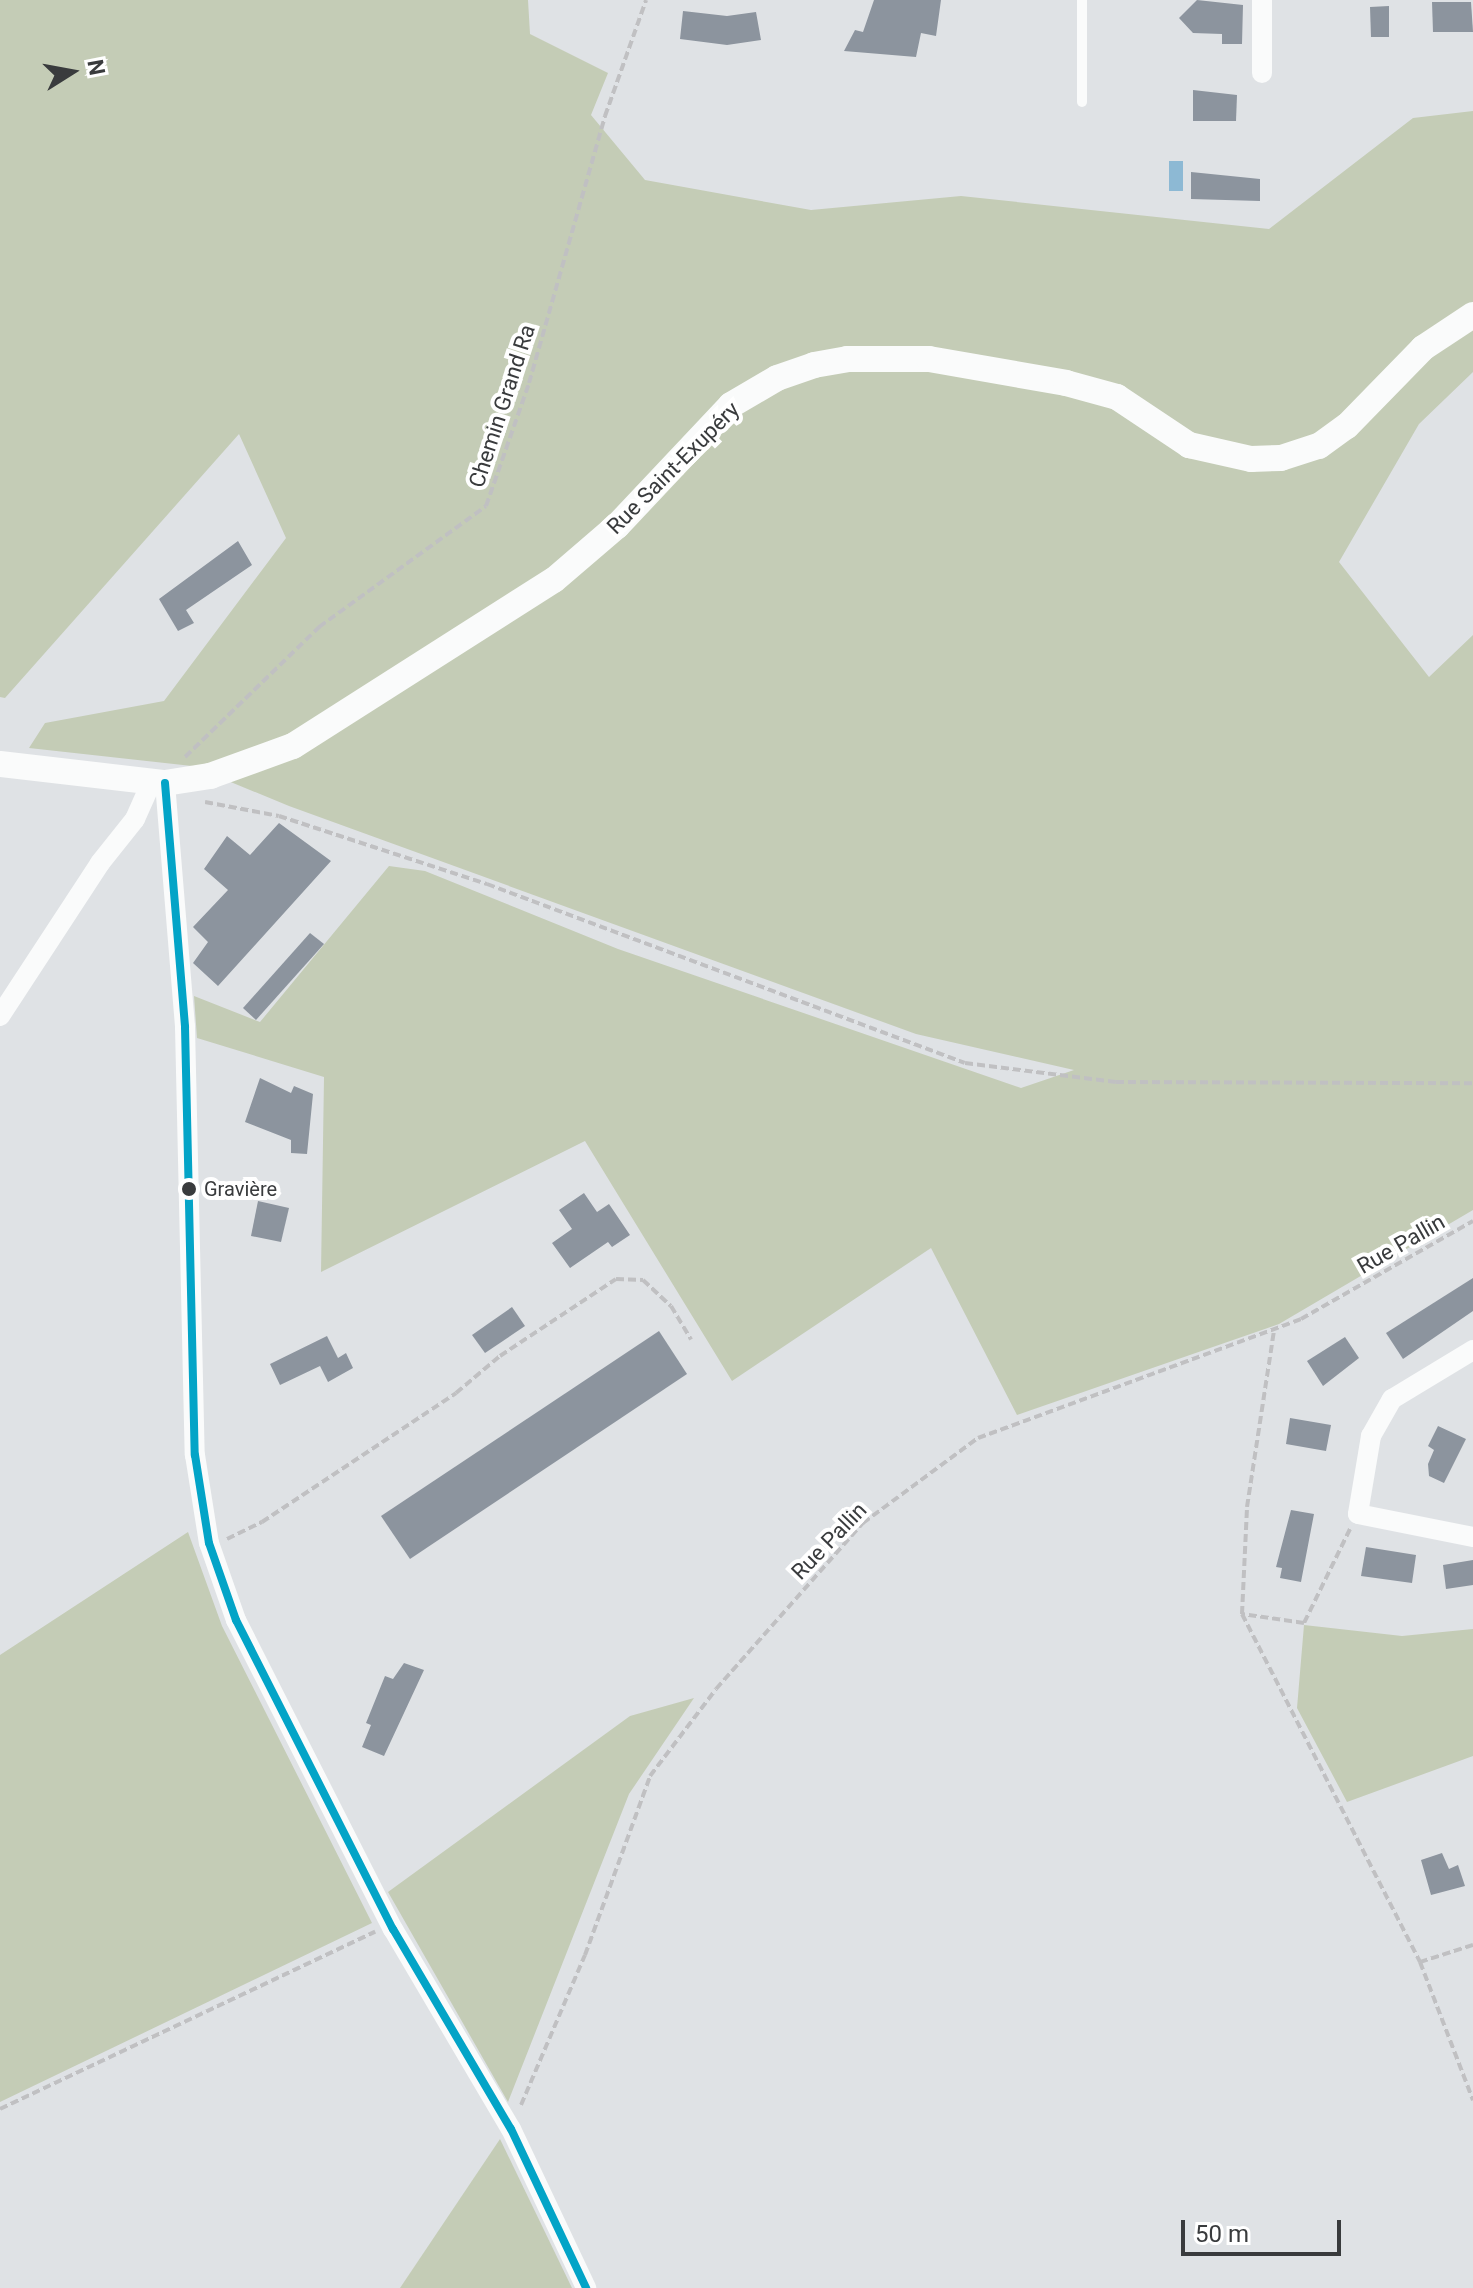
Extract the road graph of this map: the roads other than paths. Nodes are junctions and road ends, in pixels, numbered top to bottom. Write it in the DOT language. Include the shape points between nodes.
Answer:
graph roads {
  1 [pos="1082,0"];
  2 [pos="1262,0"];
  3 [pos="1262,73"];
  4 [pos="1082,102"];
  5 [pos="1473,315"];
  6 [pos="0,764"];
  7 [pos="158,783"];
  8 [pos="0,1016"];
  9 [pos="1473,1350"];
  10 [pos="1473,1537"];
  11 [pos="586,2288"];
  1 -- 4 [label="lane"];
  2 -- 3 [label="street"];
  5 -- 7 [label="street, Rue Saint-Exupéry" via="1423,348 1347,426 1319,446 1281,458 1251,459 1189,445 1117,397 929,359 847,359 777,378 731,405 617,526 554,580 293,746 223,772"];
  6 -- 7 [label="street, Rue Saint-Exupéry"];
  7 -- 8 [label="street"];
  7 -- 11 [label="street" via="185,1027 194,1440 209,1543 236,1620 393,1929 511,2129"];
  9 -- 10 [label="street" via="1392,1399 1371,1436 1358,1514"];
}
